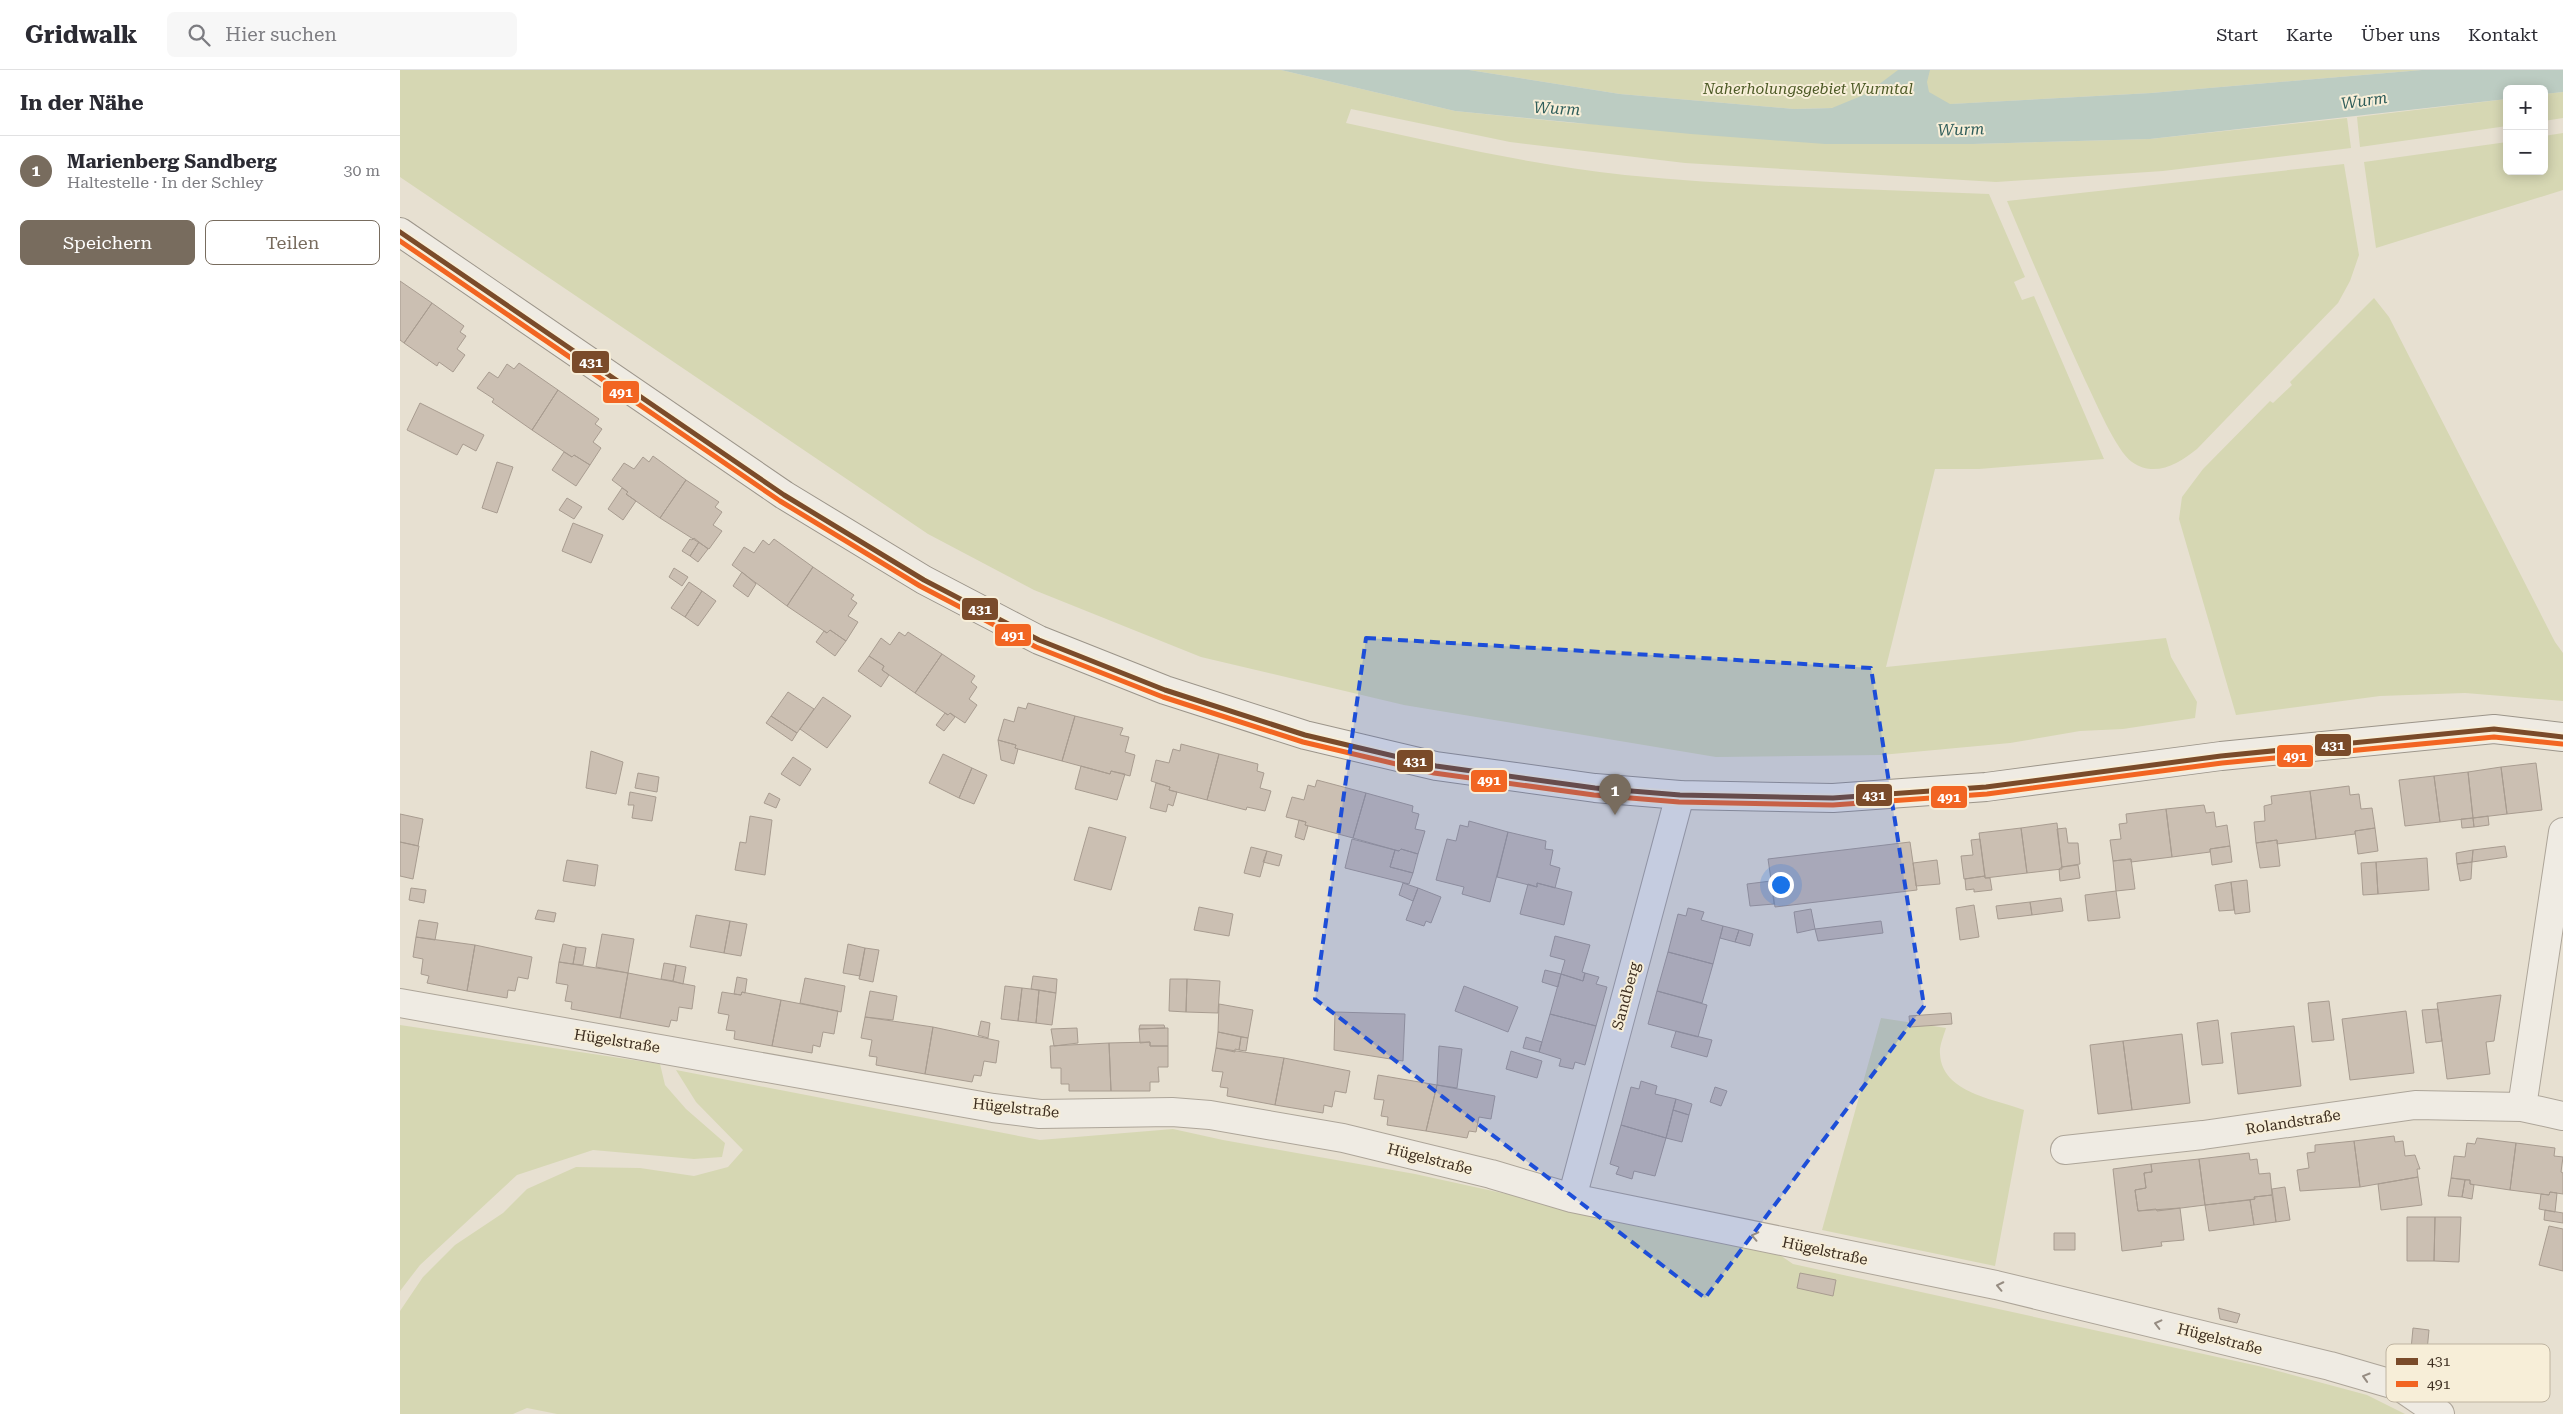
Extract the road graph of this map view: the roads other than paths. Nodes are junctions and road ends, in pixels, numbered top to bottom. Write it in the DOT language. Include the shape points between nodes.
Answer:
graph roads {
  1 [pos="400,232"];
  2 [pos="2563,737"];
  3 [pos="1680,794"];
  4 [pos="2563,832"];
  5 [pos="400,1003"];
  6 [pos="2522,1107"];
  7 [pos="2563,1116"];
  8 [pos="2065,1150"];
  9 [pos="1572,1198"];
  10 [pos="2386,1382"];
  11 [pos="2422,1402"];
  12 [pos="2440,1414"];
  1 -- 3 [label="street" via="784,496 924,580 1039,640 1173,693 1305,735 1436,766 1594,788"];
  2 -- 3 [label="street" via="2494,729 2221,756 1961,789 1833,798"];
  3 -- 9 [label="street, Sandberg"];
  4 -- 6 [label="street"];
  5 -- 9 [label="street, Hügelstraße" via="993,1108 1040,1114 1172,1112 1210,1115 1365,1143"];
  6 -- 7 [label="street, Rolandstraße"];
  6 -- 8 [label="street, Rolandstraße" via="2415,1105 2203,1135"];
  10 -- 9 [label="street, Hügelstraße, one-way" via="1996,1285"];
  12 -- 11 [label="street, Hügelstraße, one-way"];
}
